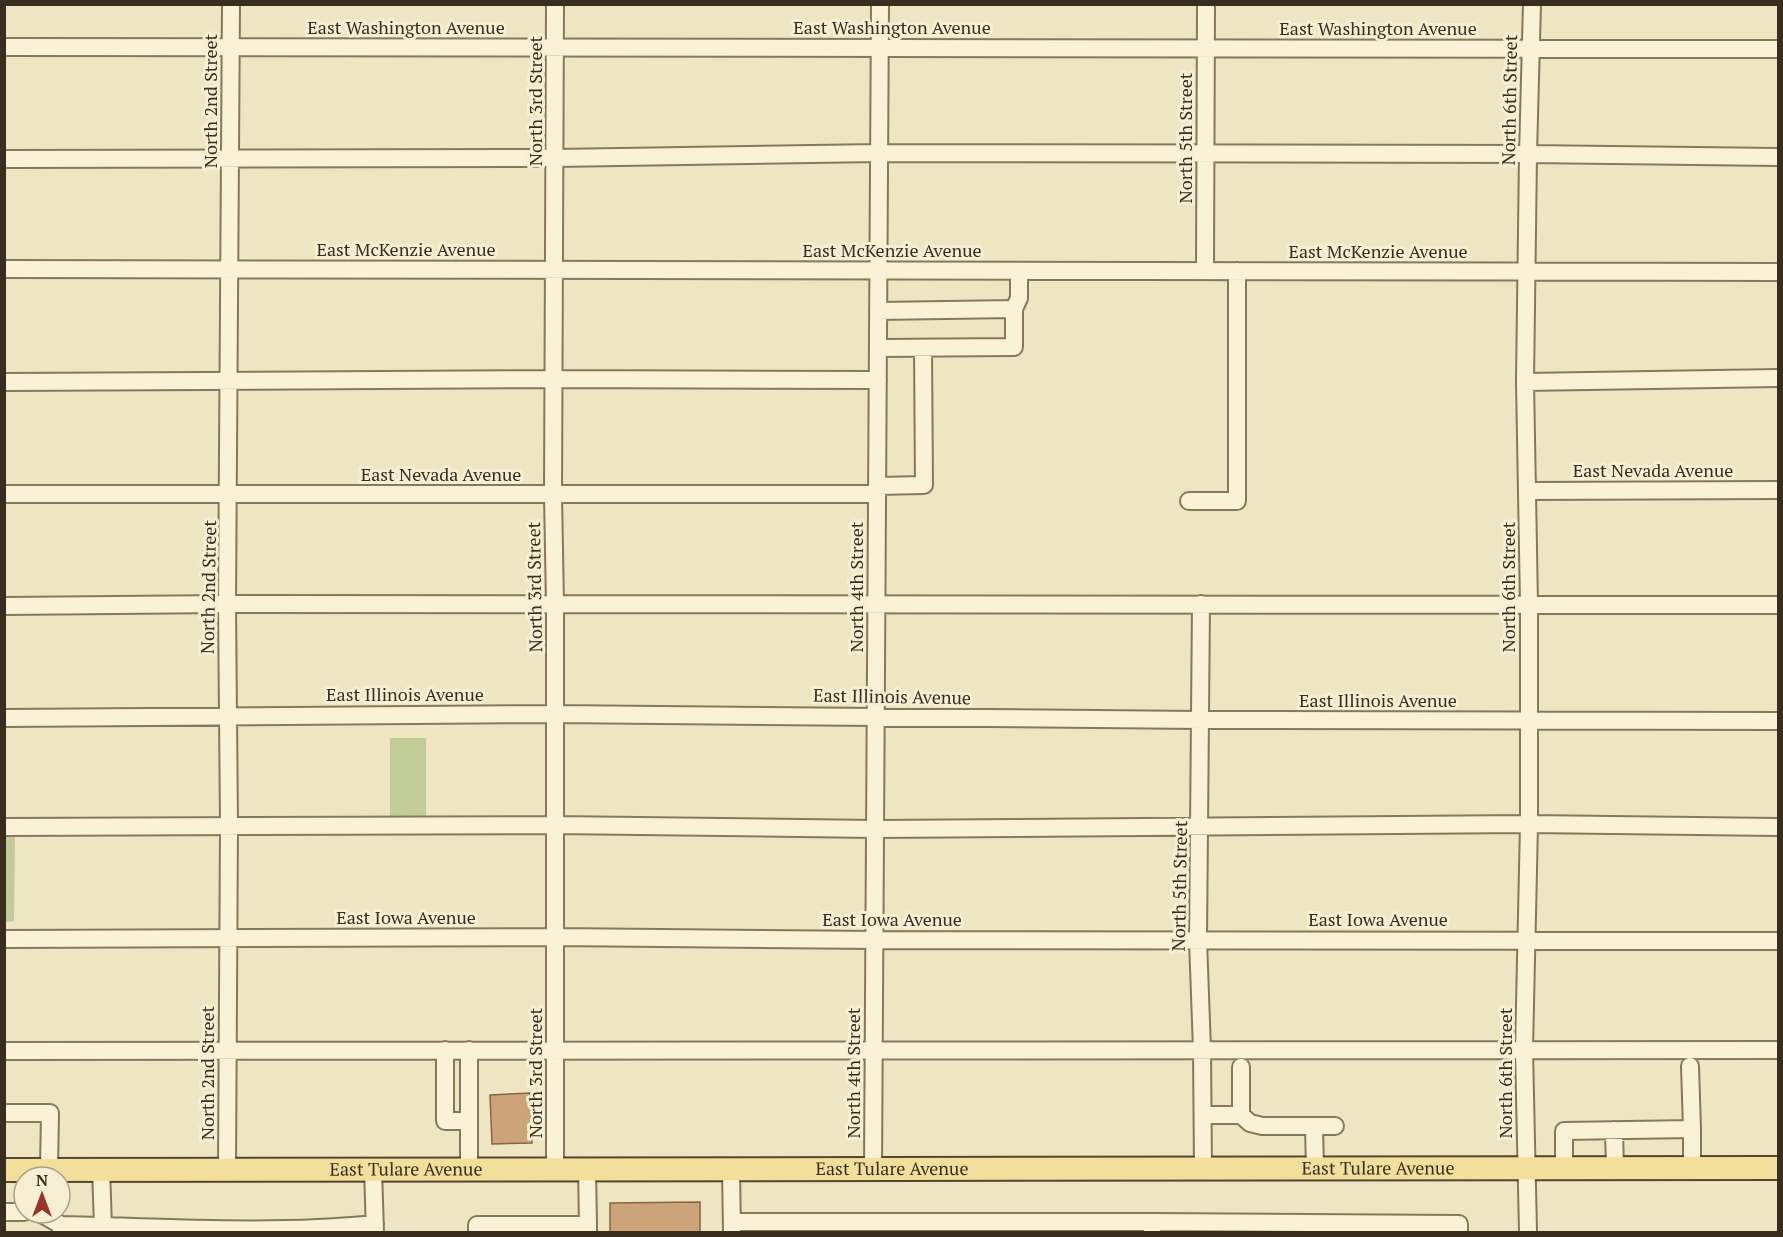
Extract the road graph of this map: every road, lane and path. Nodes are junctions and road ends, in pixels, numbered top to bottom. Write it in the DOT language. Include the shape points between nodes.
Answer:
graph roads {
  1 [pos="231,4"];
  2 [pos="555,4"];
  3 [pos="880,4"];
  4 [pos="1206,4"];
  5 [pos="1532,4"];
  6 [pos="4,47"];
  7 [pos="231,47"];
  8 [pos="555,47"];
  9 [pos="879,48"];
  10 [pos="1206,48"];
  11 [pos="1530,48"];
  12 [pos="1779,49"];
  13 [pos="879,153"];
  14 [pos="1528,154"];
  15 [pos="1205,155"];
  16 [pos="1779,157"];
  17 [pos="555,158"];
  18 [pos="4,159"];
  19 [pos="230,159"];
  20 [pos="4,269"];
  21 [pos="230,270"];
  22 [pos="555,270"];
  23 [pos="878,270"];
  24 [pos="1019,271"];
  25 [pos="1205,271"];
  26 [pos="1237,271"];
  27 [pos="1527,272"];
  28 [pos="1779,272"];
  29 [pos="1014,309"];
  30 [pos="878,311"];
  31 [pos="878,348"];
  32 [pos="923,348"];
  33 [pos="1779,378"];
  34 [pos="554,379"];
  35 [pos="878,380"];
  36 [pos="4,382"];
  37 [pos="230,382"];
  38 [pos="1525,382"];
  39 [pos="877,490"];
  40 [pos="1779,490"];
  41 [pos="1528,491"];
  42 [pos="4,494"];
  43 [pos="229,494"];
  44 [pos="553,495"];
  45 [pos="1189,501"];
  46 [pos="227,604"];
  47 [pos="555,604"];
  48 [pos="1201,604"];
  49 [pos="1529,604"];
  50 [pos="1779,604"];
  51 [pos="876,605"];
  52 [pos="4,606"];
  53 [pos="555,714"];
  54 [pos="227,716"];
  55 [pos="876,717"];
  56 [pos="4,718"];
  57 [pos="1202,720"];
  58 [pos="1528,721"];
  59 [pos="1779,721"];
  60 [pos="1529,824"];
  61 [pos="229,825"];
  62 [pos="555,825"];
  63 [pos="1200,825"];
  64 [pos="4,827"];
  65 [pos="1779,827"];
  66 [pos="875,829"];
  67 [pos="228,937"];
  68 [pos="555,937"];
  69 [pos="4,939"];
  70 [pos="874,940"];
  71 [pos="1198,940"];
  72 [pos="1527,940"];
  73 [pos="1779,941"];
  74 [pos="227,1049"];
  75 [pos="445,1050"];
  76 [pos="469,1050"];
  77 [pos="555,1050"];
  78 [pos="874,1050"];
  79 [pos="1202,1050"];
  80 [pos="1524,1050"];
  81 [pos="1779,1050"];
  82 [pos="4,1051"];
  83 [pos="1690,1065"];
  84 [pos="1241,1068"];
  85 [pos="4,1113"];
  86 [pos="1241,1114"];
  87 [pos="1203,1116"];
  88 [pos="469,1121"];
  89 [pos="1314,1126"];
  90 [pos="1335,1126"];
  91 [pos="1692,1129"];
  92 [pos="1614,1130"];
  93 [pos="49,1165"];
  94 [pos="1692,1168"];
  95 [pos="1779,1168"];
  96 [pos="72,1169"];
  97 [pos="101,1169"];
  98 [pos="227,1169"];
  99 [pos="374,1169"];
  100 [pos="469,1169"];
  101 [pos="555,1169"];
  102 [pos="587,1169"];
  103 [pos="731,1169"];
  104 [pos="873,1169"];
  105 [pos="1203,1169"];
  106 [pos="1315,1169"];
  107 [pos="1527,1169"];
  108 [pos="1564,1169"];
  109 [pos="1615,1169"];
  110 [pos="732,1227"];
  111 [pos="772,1227"];
  112 [pos="1152,1227"];
  113 [pos="375,1228"];
  114 [pos="61,1229"];
  115 [pos="103,1229"];
  116 [pos="588,1229"];
  117 [pos="142,1230"];
  118 [pos="182,1230"];
  119 [pos="299,1230"];
  120 [pos="342,1230"];
  121 [pos="218,1231"];
  122 [pos="262,1231"];
  123 [pos="477,1233"];
  124 [pos="1459,1233"];
  125 [pos="1528,1233"];
  1 -- 7 [label="street, North 2nd Street"];
  2 -- 8 [label="street, North 3rd Street"];
  3 -- 9 [label="street, North 4th Street"];
  4 -- 10 [label="street, North 5th Street"];
  5 -- 11 [label="street, North 6th Street"];
  6 -- 7 [label="street, East Washington Avenue"];
  7 -- 8 [label="street, East Washington Avenue"];
  7 -- 19 [label="street, North 2nd Street"];
  8 -- 9 [label="street, East Washington Avenue"];
  8 -- 17 [label="street, North 3rd Street"];
  9 -- 10 [label="street, East Washington Avenue"];
  9 -- 13 [label="street, North 4th Street"];
  10 -- 11 [label="street, East Washington Avenue"];
  10 -- 15 [label="street, North 5th Street"];
  11 -- 12 [label="street, East Washington Avenue"];
  11 -- 14 [label="street, North 6th Street"];
  13 -- 15 [label="street"];
  13 -- 17 [label="street"];
  13 -- 23 [label="street, North 4th Street"];
  14 -- 15 [label="street"];
  14 -- 16 [label="street"];
  14 -- 27 [label="street, North 6th Street"];
  15 -- 25 [label="street, North 5th Street"];
  17 -- 19 [label="street"];
  17 -- 22 [label="street, North 3rd Street"];
  18 -- 19 [label="street"];
  19 -- 21 [label="street, North 2nd Street"];
  20 -- 21 [label="street, East McKenzie Avenue"];
  21 -- 22 [label="street, East McKenzie Avenue"];
  21 -- 37 [label="street, North 2nd Street"];
  22 -- 23 [label="street, East McKenzie Avenue"];
  22 -- 34 [label="street, North 3rd Street"];
  23 -- 24 [label="street, East McKenzie Avenue"];
  23 -- 30 [label="street, North 4th Street"];
  24 -- 25 [label="street, East McKenzie Avenue"];
  24 -- 29 [label="street" via="1019,298"];
  25 -- 26 [label="street, East McKenzie Avenue"];
  26 -- 27 [label="street, East McKenzie Avenue"];
  26 -- 45 [label="street" via="1237,501"];
  27 -- 28 [label="street, East McKenzie Avenue"];
  27 -- 38 [label="street, North 6th Street"];
  29 -- 30 [label="street"];
  29 -- 32 [label="street" via="1014,347"];
  30 -- 31 [label="street, North 4th Street"];
  31 -- 32 [label="street"];
  31 -- 35 [label="street, North 4th Street"];
  32 -- 39 [label="street, East Nevada Avenue" via="924,485"];
  33 -- 38 [label="street"];
  34 -- 35 [label="street"];
  34 -- 37 [label="street"];
  34 -- 44 [label="street, North 3rd Street"];
  35 -- 39 [label="street, North 4th Street"];
  36 -- 37 [label="street"];
  37 -- 43 [label="street, North 2nd Street"];
  38 -- 41 [label="street, North 6th Street"];
  39 -- 44 [label="street, East Nevada Avenue"];
  39 -- 51 [label="street, North 4th Street"];
  40 -- 41 [label="street, East Nevada Avenue"];
  41 -- 49 [label="street, North 6th Street"];
  42 -- 43 [label="street, East Nevada Avenue"];
  43 -- 44 [label="street, East Nevada Avenue"];
  43 -- 46 [label="street, North 2nd Street"];
  44 -- 47 [label="street, North 3rd Street"];
  46 -- 47 [label="street"];
  46 -- 52 [label="street"];
  46 -- 54 [label="street, North 2nd Street"];
  47 -- 51 [label="street"];
  47 -- 53 [label="street, North 3rd Street"];
  48 -- 49 [label="street"];
  48 -- 51 [label="street"];
  48 -- 57 [label="street, North 5th Street"];
  49 -- 50 [label="street"];
  49 -- 58 [label="street, North 6th Street"];
  51 -- 55 [label="street, North 4th Street"];
  53 -- 54 [label="street, East Illinois Avenue"];
  53 -- 55 [label="street, East Illinois Avenue"];
  53 -- 62 [label="street, North 3rd Street"];
  54 -- 56 [label="street, East Illinois Avenue"];
  54 -- 61 [label="street, North 2nd Street"];
  55 -- 57 [label="street, East Illinois Avenue"];
  55 -- 66 [label="street, North 4th Street"];
  57 -- 58 [label="street, East Illinois Avenue"];
  57 -- 63 [label="street, North 5th Street"];
  58 -- 59 [label="street, East Illinois Avenue"];
  58 -- 60 [label="street, North 6th Street"];
  60 -- 63 [label="street"];
  60 -- 65 [label="street"];
  60 -- 72 [label="street, North 6th Street"];
  61 -- 62 [label="street"];
  61 -- 64 [label="street"];
  61 -- 67 [label="street, North 2nd Street"];
  62 -- 66 [label="street"];
  62 -- 68 [label="street, North 3rd Street"];
  63 -- 66 [label="street"];
  63 -- 71 [label="street, North 5th Street"];
  66 -- 70 [label="street, North 4th Street"];
  67 -- 68 [label="street, East Iowa Avenue"];
  67 -- 69 [label="street, East Iowa Avenue"];
  67 -- 74 [label="street, North 2nd Street"];
  68 -- 70 [label="street, East Iowa Avenue"];
  68 -- 77 [label="street, North 3rd Street"];
  70 -- 71 [label="street, East Iowa Avenue"];
  70 -- 78 [label="street, North 4th Street"];
  71 -- 72 [label="street, East Iowa Avenue"];
  71 -- 79 [label="street, North 5th Street"];
  72 -- 73 [label="street, East Iowa Avenue"];
  72 -- 80 [label="street, North 6th Street"];
  74 -- 75 [label="street"];
  74 -- 82 [label="street"];
  74 -- 98 [label="street, North 2nd Street"];
  75 -- 76 [label="street"];
  75 -- 88 [label="street" via="445,1121"];
  76 -- 77 [label="street"];
  76 -- 88 [label="street"];
  77 -- 78 [label="street"];
  77 -- 101 [label="street, North 3rd Street"];
  78 -- 79 [label="street"];
  78 -- 104 [label="street, North 4th Street"];
  79 -- 80 [label="street"];
  79 -- 87 [label="street, North 5th Street"];
  80 -- 81 [label="street"];
  80 -- 107 [label="street, North 6th Street"];
  83 -- 91 [label="street"];
  84 -- 86 [label="street"];
  85 -- 93 [label="street" via="51,1113"];
  86 -- 87 [label="street"];
  86 -- 89 [label="street" via="1250,1123 1262,1126"];
  87 -- 105 [label="street, North 5th Street"];
  88 -- 100 [label="street"];
  89 -- 90 [label="street"];
  89 -- 106 [label="street"];
  91 -- 92 [label="street"];
  91 -- 94 [label="street"];
  92 -- 108 [label="street" via="1564,1131"];
  92 -- 109 [label="street"];
  94 -- 95 [label="main road, East Tulare Avenue"];
  94 -- 109 [label="main road, East Tulare Avenue"];
  96 -- 97 [label="main road, East Tulare Avenue"];
  97 -- 98 [label="main road, East Tulare Avenue"];
  97 -- 115 [label="street"];
  98 -- 99 [label="main road, East Tulare Avenue"];
  99 -- 100 [label="main road, East Tulare Avenue"];
  99 -- 113 [label="street"];
  100 -- 101 [label="main road, East Tulare Avenue"];
  101 -- 102 [label="main road, East Tulare Avenue"];
  102 -- 103 [label="main road, East Tulare Avenue"];
  102 -- 116 [label="street"];
  103 -- 104 [label="main road, East Tulare Avenue"];
  103 -- 110 [label="street"];
  104 -- 105 [label="main road, East Tulare Avenue"];
  105 -- 106 [label="main road, East Tulare Avenue"];
  106 -- 107 [label="main road, East Tulare Avenue"];
  107 -- 108 [label="main road, East Tulare Avenue"];
  107 -- 125 [label="street, North 6th Street"];
  108 -- 109 [label="main road, East Tulare Avenue"];
  110 -- 111 [label="street"];
  111 -- 112 [label="street"];
  112 -- 124 [label="street" via="1459,1224"];
  113 -- 120 [label="street"];
  114 -- 115 [label="street"];
  115 -- 117 [label="street"];
  116 -- 123 [label="street" via="477,1225"];
  117 -- 118 [label="street"];
  118 -- 121 [label="street"];
  119 -- 120 [label="street"];
  119 -- 122 [label="street"];
  121 -- 122 [label="street"];
}
